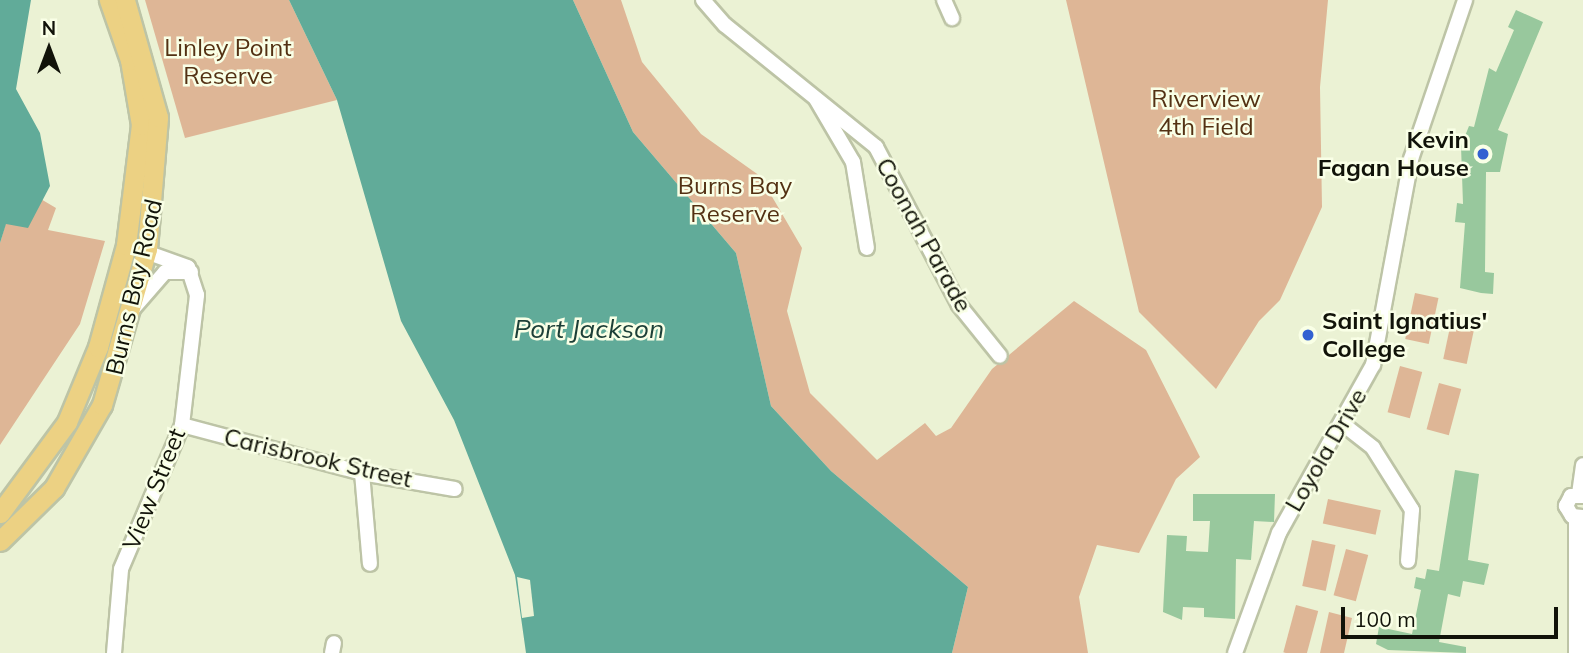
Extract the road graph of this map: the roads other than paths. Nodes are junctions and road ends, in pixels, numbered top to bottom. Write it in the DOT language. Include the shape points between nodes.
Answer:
graph roads {
  1 [pos="109,0"];
  2 [pos="125,0"];
  3 [pos="704,0"];
  4 [pos="944,0"];
  5 [pos="1465,0"];
  6 [pos="952,18"];
  7 [pos="811,92"];
  8 [pos="126,245"];
  9 [pos="867,248"];
  10 [pos="147,249"];
  11 [pos="193,273"];
  12 [pos="132,311"];
  13 [pos="1000,356"];
  14 [pos="182,425"];
  15 [pos="1344,425"];
  16 [pos="1583,465"];
  17 [pos="362,473"];
  18 [pos="455,489"];
  19 [pos="1581,495"];
  20 [pos="0,513"];
  21 [pos="1579,517"];
  22 [pos="0,541"];
  23 [pos="1408,561"];
  24 [pos="370,564"];
  25 [pos="114,653"];
  26 [pos="1235,653"];
  27 [pos="1576,653"];
  1 -- 8 [label="main road, Burns Bay Road" via="130,60 141,125"];
  2 -- 10 [label="main road, Burns Bay Road" via="158,117"];
  3 -- 7 [label="street, Coonah Parade" via="725,25"];
  4 -- 6 [label="street"];
  5 -- 15 [label="street, Loyola Drive" via="1411,159 1373,365"];
  7 -- 9 [label="street, Coonah Parade" via="853,162"];
  7 -- 13 [label="street, Coonah Parade" via="876,147 959,305"];
  8 -- 10 [label="street"];
  8 -- 20 [label="main road, Burns Bay Road" via="98,347 67,422"];
  10 -- 11 [label="street"];
  10 -- 12 [label="main road, Burns Bay Road"];
  11 -- 12 [label="street" via="165,272"];
  11 -- 14 [label="street, View Street" via="197,295"];
  12 -- 22 [label="main road, Burns Bay Road" via="113,379 84,440 54,488"];
  14 -- 17 [label="street, Carisbrook Street"];
  14 -- 25 [label="street, View Street" via="121,569"];
  15 -- 23 [label="street" via="1373,448 1412,510"];
  15 -- 26 [label="street, Loyola Drive" via="1279,533"];
  16 -- 19 [label="street"];
  17 -- 18 [label="street, Carisbrook Street"];
  17 -- 24 [label="street"];
  19 -- 21 [label="street" via="1566,506"];
  21 -- 27 [label="street"];
}
